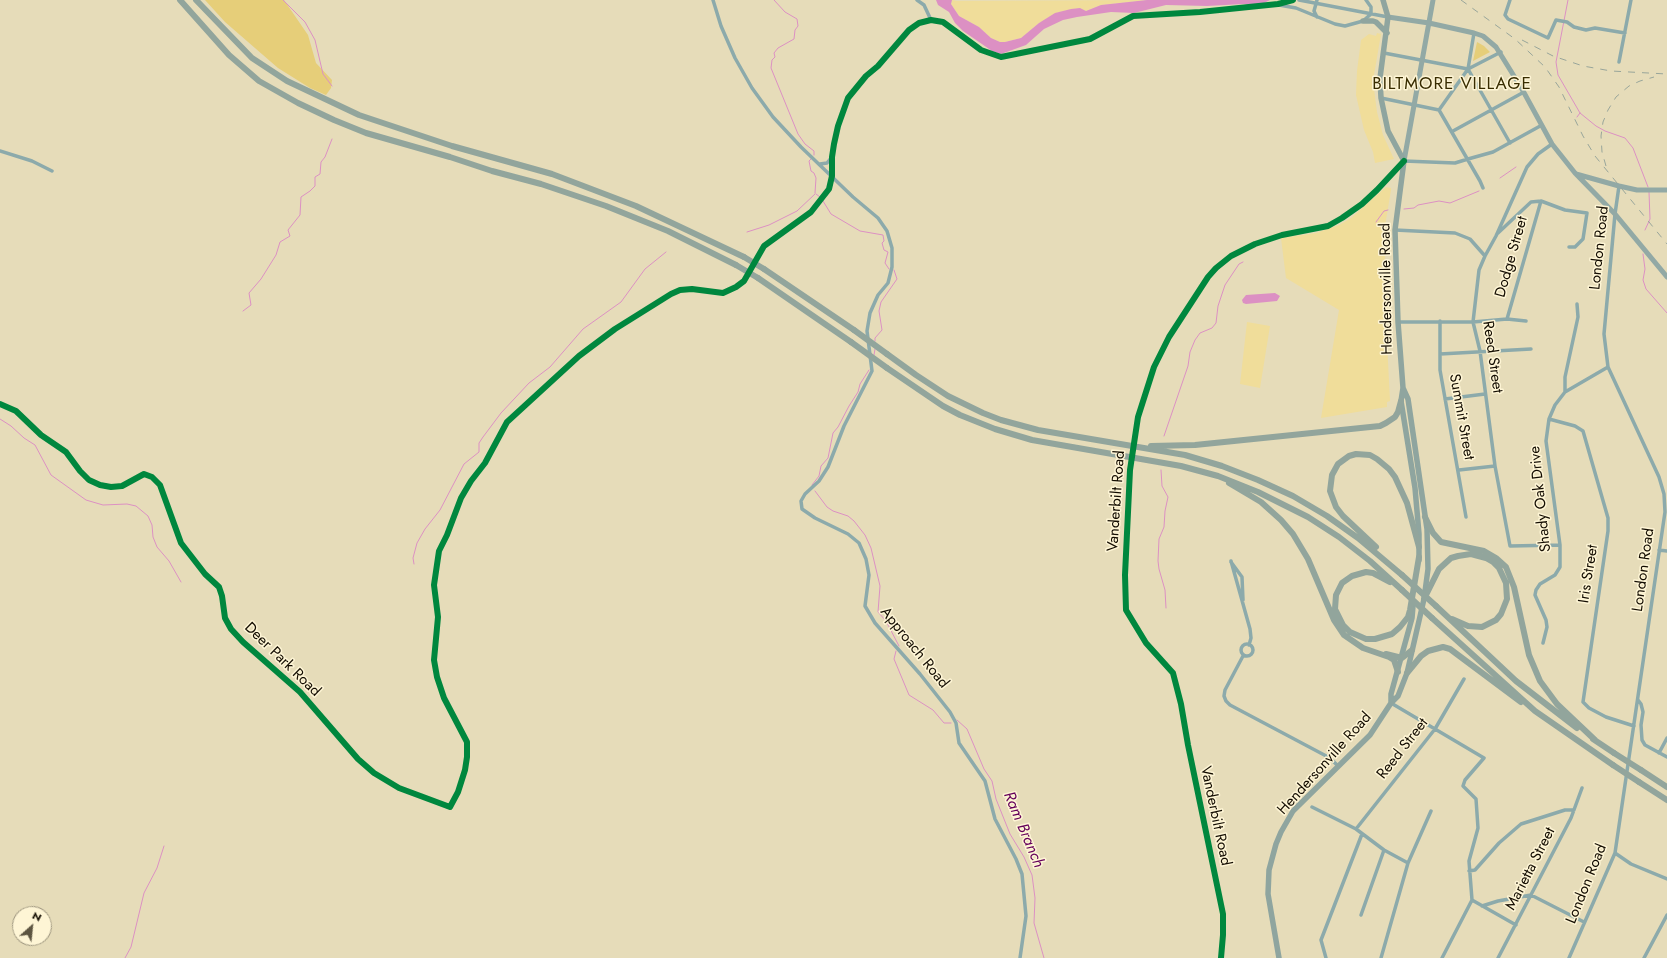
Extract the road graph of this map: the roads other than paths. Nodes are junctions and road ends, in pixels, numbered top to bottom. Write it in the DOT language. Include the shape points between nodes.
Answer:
graph roads {
  1 [pos="180,0"];
  2 [pos="196,0"];
  3 [pos="713,0"];
  4 [pos="917,0"];
  5 [pos="1293,0"];
  6 [pos="1299,0"];
  7 [pos="1366,0"];
  8 [pos="1384,0"];
  9 [pos="1433,0"];
  10 [pos="1510,0"];
  11 [pos="1631,0"];
  12 [pos="1316,2"];
  13 [pos="1278,4"];
  14 [pos="1371,14"];
  15 [pos="1317,17"];
  16 [pos="1388,17"];
  17 [pos="931,20"];
  18 [pos="1363,21"];
  19 [pos="1429,23"];
  20 [pos="1387,33"];
  21 [pos="1474,33"];
  22 [pos="1625,33"];
  23 [pos="1384,52"];
  24 [pos="1501,52"];
  25 [pos="1423,59"];
  26 [pos="1619,62"];
  27 [pos="1468,68"];
  28 [pos="1524,92"];
  29 [pos="1381,98"];
  30 [pos="1415,104"];
  31 [pos="1439,110"];
  32 [pos="1492,110"];
  33 [pos="1542,125"];
  34 [pos="1452,132"];
  35 [pos="1510,143"];
  36 [pos="1552,144"];
  37 [pos="0,151"];
  38 [pos="832,157"];
  39 [pos="1468,159"];
  40 [pos="1404,161"];
  41 [pos="819,163"];
  42 [pos="52,170"];
  43 [pos="1575,173"];
  44 [pos="832,176"];
  45 [pos="1619,186"];
  46 [pos="1483,188"];
  47 [pos="1667,190"];
  48 [pos="1541,201"];
  49 [pos="1615,214"];
  50 [pos="1395,230"];
  51 [pos="1496,236"];
  52 [pos="1569,247"];
  53 [pos="1485,256"];
  54 [pos="1667,277"];
  55 [pos="1577,304"];
  56 [pos="1507,319"];
  57 [pos="1440,321"];
  58 [pos="1526,321"];
  59 [pos="1398,322"];
  60 [pos="1473,322"];
  61 [pos="1531,349"];
  62 [pos="1480,352"];
  63 [pos="1440,354"];
  64 [pos="1608,367"];
  65 [pos="1403,388"];
  66 [pos="1565,392"];
  67 [pos="1485,394"];
  68 [pos="1445,399"];
  69 [pos="1401,401"];
  70 [pos="0,404"];
  71 [pos="1549,419"];
  72 [pos="1136,446"];
  73 [pos="1495,466"];
  74 [pos="1459,470"];
  75 [pos="1218,476"];
  76 [pos="1665,493"];
  77 [pos="1425,517"];
  78 [pos="1466,517"];
  79 [pos="1560,545"];
  80 [pos="1419,547"];
  81 [pos="1659,550"];
  82 [pos="1667,551"];
  83 [pos="1419,557"];
  84 [pos="1388,563"];
  85 [pos="1400,588"];
  86 [pos="1424,599"];
  87 [pos="1243,603"];
  88 [pos="1446,615"];
  89 [pos="1543,643"];
  90 [pos="1249,644"];
  91 [pos="1412,650"];
  92 [pos="1375,652"];
  93 [pos="1244,656"];
  94 [pos="1402,658"];
  95 [pos="1398,672"];
  96 [pos="1407,673"];
  97 [pos="1464,679"];
  98 [pos="1638,700"];
  99 [pos="1391,704"];
  100 [pos="1535,711"];
  101 [pos="1634,726"];
  102 [pos="1435,729"];
  103 [pos="1667,738"];
  104 [pos="1595,740"];
  105 [pos="1659,753"];
  106 [pos="1667,757"];
  107 [pos="1338,766"];
  108 [pos="1667,787"];
  109 [pos="1582,788"];
  110 [pos="1667,800"];
  111 [pos="1312,807"];
  112 [pos="1574,810"];
  113 [pos="1431,811"];
  114 [pos="1356,829"];
  115 [pos="1362,834"];
  116 [pos="1384,850"];
  117 [pos="1615,853"];
  118 [pos="1408,863"];
  119 [pos="1469,872"];
  120 [pos="1667,879"];
  121 [pos="1531,895"];
  122 [pos="1472,900"];
  123 [pos="1482,906"];
  124 [pos="1361,914"];
  125 [pos="1667,915"];
  126 [pos="1584,922"];
  127 [pos="1516,925"];
  128 [pos="1020,958"];
  129 [pos="1221,958"];
  130 [pos="1279,958"];
  131 [pos="1326,958"];
  132 [pos="1381,958"];
  133 [pos="1442,958"];
  134 [pos="1498,958"];
  135 [pos="1569,958"];
  136 [pos="1644,958"];
  1 -- 75 [label="highway, bridge" via="229,55 259,81 298,104 366,133 541,184 668,231 758,278 943,406 972,420 1032,440 1162,462"];
  2 -- 72 [label="highway, bridge" via="252,58 287,81 352,112 452,146 566,179 636,206 744,257 854,330 916,375 971,408 1001,420 1038,430"];
  3 -- 41 [label="street" via="729,45 752,88 800,148"];
  4 -- 17 [label="street" via="924,5"];
  5 -- 13 [label="street"];
  6 -- 12 [label="street"];
  7 -- 14 [label="street" via="1371,7"];
  8 -- 16 [label="main road"];
  9 -- 19 [label="main road, Hendersonville Road"];
  10 -- 22 [label="street" via="1505,15 1508,19 1548,38 1556,20 1586,30 1595,28"];
  11 -- 22 [label="street"];
  12 -- 14 [label="street"];
  12 -- 15 [label="street" via="1314,11"];
  13 -- 15 [label="street"];
  13 -- 17 [label="street" via="1133,16 1090,39 1001,57 981,50 943,22"];
  14 -- 16 [label="street"];
  14 -- 18 [label="street"];
  15 -- 18 [label="street" via="1345,26"];
  16 -- 19 [label="main road"];
  16 -- 20 [label="main road"];
  17 -- 38 [label="street" via="919,23 909,30 848,98"];
  18 -- 20 [label="main road" via="1376,22"];
  19 -- 21 [label="main road"];
  19 -- 25 [label="main road, Hendersonville Road"];
  20 -- 23 [label="main road"];
  21 -- 24 [label="main road" via="1491,42"];
  21 -- 27 [label="street"];
  22 -- 26 [label="street"];
  23 -- 25 [label="street"];
  23 -- 29 [label="main road" via="1380,78"];
  24 -- 27 [label="street"];
  24 -- 28 [label="main road"];
  25 -- 27 [label="street"];
  25 -- 30 [label="main road, Hendersonville Road"];
  27 -- 31 [label="street"];
  27 -- 32 [label="street"];
  28 -- 32 [label="street"];
  28 -- 33 [label="main road"];
  29 -- 30 [label="street"];
  29 -- 40 [label="main road" via="1388,131"];
  30 -- 31 [label="street"];
  30 -- 40 [label="main road, Hendersonville Road"];
  31 -- 34 [label="street"];
  32 -- 34 [label="street"];
  32 -- 35 [label="street"];
  33 -- 35 [label="street"];
  33 -- 36 [label="main road"];
  34 -- 39 [label="street"];
  35 -- 39 [label="street" via="1493,152"];
  36 -- 43 [label="main road"];
  36 -- 51 [label="street, Reed Street" via="1538,154 1528,167"];
  37 -- 42 [label="street"];
  38 -- 41 [label="street" via="827,163"];
  38 -- 44 [label="street"];
  39 -- 40 [label="street" via="1455,162"];
  39 -- 46 [label="street"];
  40 -- 50 [label="main road, Hendersonville Road"];
  40 -- 129 [label="street, Vanderbilt Road, bridge" via="1362,204 1338,221 1255,244 1231,256 1216,268 1184,311 1161,352 1147,386 1135,432 1130,470 1126,610 1146,643 1173,674 1223,914"];
  41 -- 44 [label="street"];
  43 -- 45 [label="main road"];
  43 -- 49 [label="main road"];
  44 -- 70 [label="street, Deer Park Road" via="828,189 811,212 764,246 744,281 736,287 724,293 680,290 661,299 615,329 579,356 507,422 485,463 471,481 461,498 439,551 434,585 438,617 435,665 444,698 466,742 465,770 450,807 399,788 374,773 358,759 300,692 231,629 225,618 219,588 182,543 160,485 152,477 144,474 122,486 111,487 89,480 66,452 41,435 16,411"];
  44 -- 128 [label="street, Approach Road" via="878,218 887,231 892,248 892,267 888,283 878,295 870,313 867,331 872,371 844,426 828,467 819,481 805,494 801,501 802,508 859,543 866,560 868,575 865,606 874,623 950,712 956,723 959,743 985,780 995,819 1022,874 1026,916"];
  45 -- 47 [label="main road"];
  45 -- 49 [label="street, London Road"];
  48 -- 51 [label="street" via="1531,202"];
  48 -- 52 [label="street" via="1565,210 1587,212 1583,239 1576,247"];
  48 -- 56 [label="street, Dodge Street"];
  49 -- 54 [label="main road"];
  49 -- 64 [label="street, London Road" via="1604,334"];
  50 -- 53 [label="street" via="1455,233 1470,240"];
  50 -- 59 [label="main road, Hendersonville Road"];
  51 -- 53 [label="street, Reed Street"];
  53 -- 60 [label="street, Reed Street" via="1479,270"];
  55 -- 66 [label="street" via="1578,317 1564,377"];
  56 -- 58 [label="street"];
  56 -- 60 [label="street"];
  57 -- 59 [label="street"];
  57 -- 60 [label="street"];
  57 -- 63 [label="street, Summit Street"];
  59 -- 65 [label="main road, Hendersonville Road"];
  60 -- 62 [label="street, Reed Street"];
  61 -- 62 [label="street"];
  62 -- 63 [label="street"];
  62 -- 67 [label="street, Reed Street"];
  63 -- 68 [label="street, Summit Street"];
  64 -- 66 [label="street, Shady Oak Drive"];
  64 -- 76 [label="street, London Road"];
  65 -- 69 [label="main road, Hendersonville Road"];
  65 -- 77 [label="main road, Hendersonville Road" via="1408,399"];
  66 -- 71 [label="street, Shady Oak Drive" via="1554,405"];
  67 -- 68 [label="street"];
  67 -- 73 [label="street, Reed Street"];
  68 -- 74 [label="street, Summit Street"];
  69 -- 72 [label="highway" via="1394,417 1380,426 1195,445"];
  69 -- 80 [label="main road, Hendersonville Road" via="1415,488"];
  71 -- 79 [label="street, Shady Oak Drive" via="1546,441"];
  71 -- 101 [label="street, Iris Street" via="1575,426 1583,431 1608,518 1583,702 1606,717"];
  72 -- 84 [label="highway" via="1203,460 1240,472 1276,488 1327,516"];
  73 -- 74 [label="street"];
  73 -- 79 [label="street, Reed Street" via="1510,546"];
  74 -- 78 [label="street, Summit Street"];
  75 -- 85 [label="highway" via="1258,492 1308,517 1355,549"];
  75 -- 92 [label="highway" via="1257,499 1281,520 1308,559 1338,628 1354,643"];
  76 -- 81 [label="street, London Road"];
  77 -- 86 [label="main road, Hendersonville Road" via="1428,562"];
  77 -- 104 [label="highway" via="1441,542 1484,551 1502,563 1512,580 1525,641 1540,681 1557,704"];
  79 -- 89 [label="street, Shady Oak Drive" via="1558,572 1540,584 1535,595 1546,620"];
  80 -- 83 [label="main road, Hendersonville Road"];
  80 -- 84 [label="highway" via="1407,503 1395,477 1377,459 1356,454 1349,456 1338,464 1332,475 1332,498 1343,516"];
  81 -- 82 [label="street"];
  81 -- 98 [label="street, London Road"];
  83 -- 85 [label="highway" via="1408,616 1392,634 1375,639 1357,636 1344,626 1335,609 1339,588 1348,578 1359,573 1373,573"];
  83 -- 94 [label="main road, Hendersonville Road" via="1412,618"];
  84 -- 88 [label="highway, bridge"];
  85 -- 100 [label="highway, bridge"];
  86 -- 88 [label="highway" via="1439,569 1451,558 1464,554 1478,555 1499,568 1506,583 1507,599 1496,620 1482,627 1475,627"];
  86 -- 91 [label="main road, Hendersonville Road"];
  87 -- 87 [label="street" via="1242,577 1231,561 1237,586"];
  87 -- 90 [label="street" via="1251,634"];
  88 -- 104 [label="highway" via="1531,694"];
  90 -- 93 [label="street" via="1244,644 1241,648"];
  90 -- 93 [label="street" via="1253,652 1249,656"];
  91 -- 94 [label="highway"];
  91 -- 96 [label="main road, Hendersonville Road"];
  92 -- 94 [label="highway"];
  92 -- 95 [label="highway" via="1394,660"];
  93 -- 107 [label="street" via="1225,690 1226,701 1330,758"];
  94 -- 95 [label="main road, Hendersonville Road"];
  95 -- 99 [label="main road, Hendersonville Road"];
  96 -- 99 [label="main road, Hendersonville Road" via="1398,696"];
  96 -- 100 [label="highway" via="1428,651 1450,649"];
  97 -- 102 [label="street, Reed Street"];
  98 -- 101 [label="street, London Road"];
  98 -- 105 [label="street" via="1643,712 1642,740 1645,745"];
  99 -- 102 [label="street"];
  99 -- 107 [label="main road, Hendersonville Road" via="1370,735"];
  100 -- 110 [label="highway, bridge"];
  101 -- 117 [label="street, London Road"];
  102 -- 114 [label="street, Reed Street"];
  102 -- 119 [label="street" via="1484,758 1464,780 1463,786 1476,799 1478,828 1470,857"];
  103 -- 105 [label="street"];
  104 -- 108 [label="highway, bridge"];
  105 -- 106 [label="street"];
  107 -- 130 [label="main road, Hendersonville Road" via="1294,811 1280,833 1271,856 1268,896"];
  109 -- 112 [label="street, Marietta Street"];
  111 -- 114 [label="street"];
  112 -- 119 [label="street" via="1565,810 1521,824 1502,840 1475,870"];
  112 -- 121 [label="street, Marietta Street"];
  113 -- 118 [label="street"];
  114 -- 115 [label="street"];
  115 -- 116 [label="street"];
  115 -- 131 [label="street" via="1321,940"];
  116 -- 118 [label="street"];
  116 -- 124 [label="street"];
  117 -- 120 [label="street" via="1630,864"];
  117 -- 126 [label="street, London Road"];
  118 -- 132 [label="street"];
  119 -- 122 [label="street"];
  121 -- 123 [label="street" via="1498,900"];
  121 -- 126 [label="street"];
  121 -- 127 [label="street, Marietta Street"];
  122 -- 123 [label="street"];
  122 -- 133 [label="street"];
  123 -- 127 [label="street"];
  125 -- 136 [label="street"];
  126 -- 135 [label="street, London Road"];
  127 -- 134 [label="street, Marietta Street"];
}
